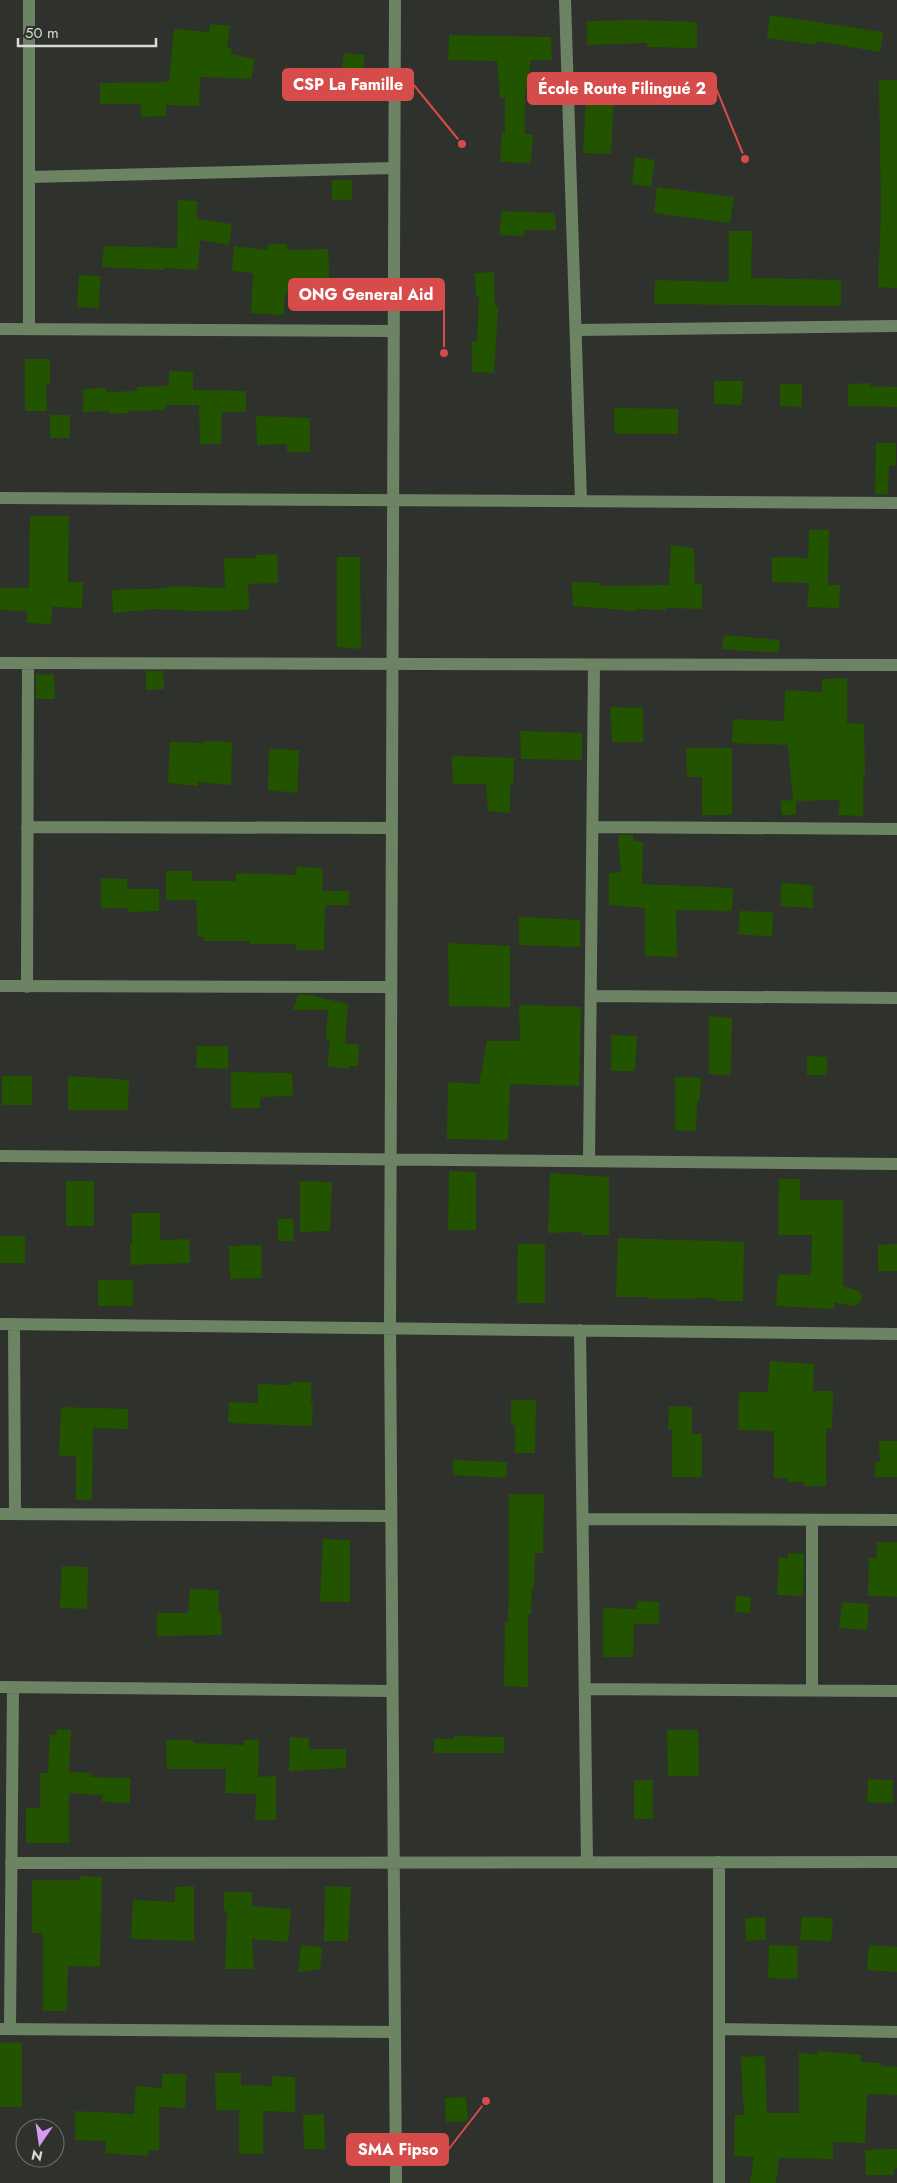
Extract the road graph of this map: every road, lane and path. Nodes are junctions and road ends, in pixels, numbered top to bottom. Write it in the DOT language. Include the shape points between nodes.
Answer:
graph roads {
  1 [pos="29,0"];
  2 [pos="395,0"];
  3 [pos="565,0"];
  4 [pos="394,168"];
  5 [pos="29,177"];
  6 [pos="897,326"];
  7 [pos="0,329"];
  8 [pos="29,329"];
  9 [pos="576,330"];
  10 [pos="394,331"];
  11 [pos="0,498"];
  12 [pos="393,500"];
  13 [pos="581,501"];
  14 [pos="897,503"];
  15 [pos="0,663"];
  16 [pos="28,663"];
  17 [pos="392,664"];
  18 [pos="594,665"];
  19 [pos="897,665"];
  20 [pos="593,826"];
  21 [pos="27,827"];
  22 [pos="392,828"];
  23 [pos="897,829"];
  24 [pos="0,986"];
  25 [pos="27,987"];
  26 [pos="391,987"];
  27 [pos="591,996"];
  28 [pos="897,998"];
  29 [pos="0,1156"];
  30 [pos="390,1159"];
  31 [pos="590,1161"];
  32 [pos="897,1164"];
  33 [pos="0,1324"];
  34 [pos="14,1324"];
  35 [pos="390,1328"];
  36 [pos="580,1330"];
  37 [pos="897,1334"];
  38 [pos="0,1514"];
  39 [pos="14,1514"];
  40 [pos="391,1516"];
  41 [pos="583,1519"];
  42 [pos="812,1520"];
  43 [pos="897,1520"];
  44 [pos="6,1687"];
  45 [pos="585,1689"];
  46 [pos="812,1690"];
  47 [pos="392,1691"];
  48 [pos="897,1691"];
  49 [pos="394,1862"];
  50 [pos="587,1862"];
  51 [pos="720,1862"];
  52 [pos="897,1862"];
  53 [pos="11,1863"];
  54 [pos="5,2029"];
  55 [pos="719,2029"];
  56 [pos="395,2032"];
  57 [pos="897,2032"];
  58 [pos="396,2183"];
  59 [pos="718,2183"];
  1 -- 5 [label="street"];
  2 -- 4 [label="street"];
  3 -- 9 [label="street"];
  4 -- 5 [label="street"];
  4 -- 10 [label="street"];
  5 -- 8 [label="street"];
  6 -- 9 [label="street"];
  7 -- 8 [label="street"];
  8 -- 10 [label="street"];
  9 -- 13 [label="street"];
  10 -- 12 [label="street"];
  11 -- 12 [label="street"];
  12 -- 13 [label="street"];
  12 -- 17 [label="street"];
  13 -- 14 [label="street"];
  15 -- 16 [label="street"];
  16 -- 17 [label="street"];
  16 -- 21 [label="street"];
  17 -- 18 [label="street"];
  17 -- 22 [label="street"];
  18 -- 19 [label="street"];
  18 -- 20 [label="street"];
  20 -- 23 [label="street"];
  20 -- 27 [label="street"];
  21 -- 22 [label="street"];
  21 -- 25 [label="street"];
  22 -- 26 [label="street"];
  24 -- 25 [label="street"];
  25 -- 26 [label="street"];
  26 -- 30 [label="street"];
  27 -- 28 [label="street"];
  27 -- 31 [label="street"];
  29 -- 30 [label="street"];
  30 -- 31 [label="street"];
  30 -- 35 [label="street"];
  31 -- 32 [label="street"];
  33 -- 34 [label="street"];
  34 -- 35 [label="street"];
  34 -- 39 [label="street"];
  35 -- 36 [label="street"];
  35 -- 40 [label="street"];
  36 -- 37 [label="street"];
  36 -- 41 [label="street"];
  38 -- 39 [label="street"];
  39 -- 40 [label="street"];
  40 -- 47 [label="street"];
  41 -- 42 [label="street"];
  41 -- 45 [label="street"];
  42 -- 43 [label="street"];
  42 -- 46 [label="street"];
  44 -- 47 [label="street"];
  44 -- 53 [label="street"];
  45 -- 46 [label="street"];
  45 -- 50 [label="street"];
  46 -- 48 [label="street"];
  47 -- 49 [label="street"];
  49 -- 50 [label="street"];
  49 -- 53 [label="street"];
  49 -- 56 [label="street"];
  50 -- 51 [label="street"];
  51 -- 52 [label="street"];
  51 -- 55 [label="street"];
  53 -- 54 [label="street"];
  54 -- 56 [label="street"];
  55 -- 57 [label="street"];
  55 -- 59 [label="street"];
  56 -- 58 [label="street"];
}
